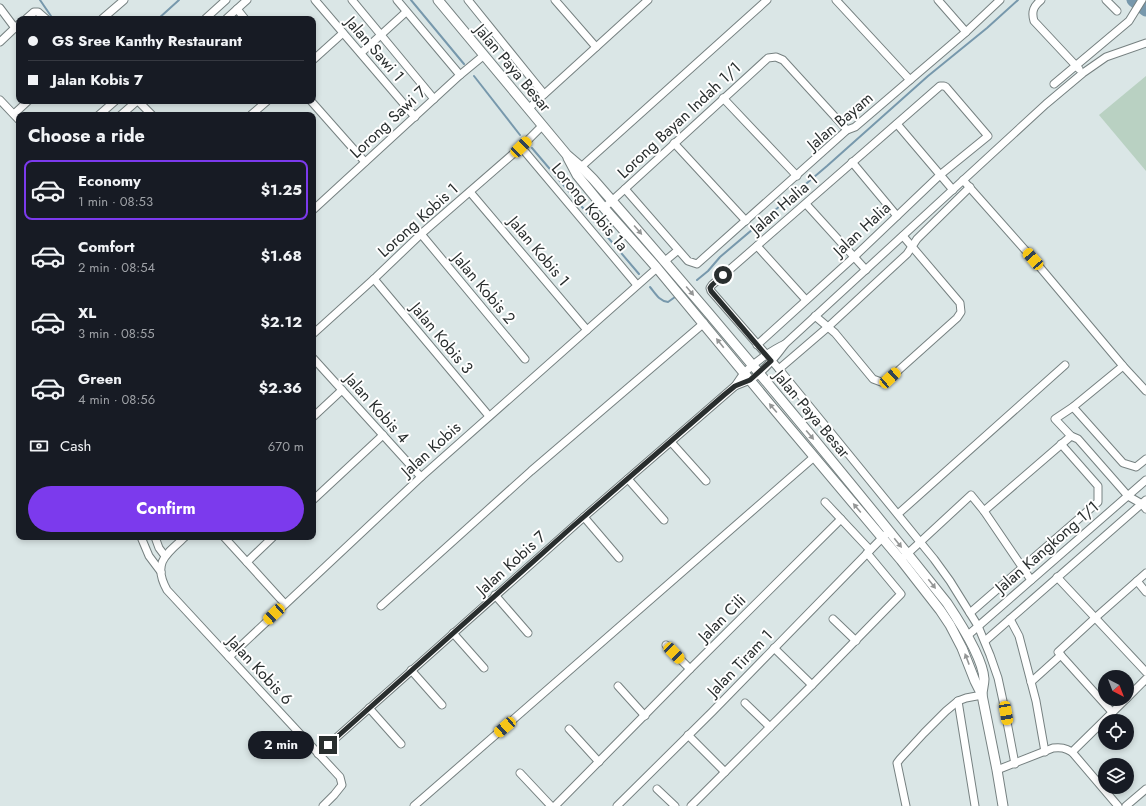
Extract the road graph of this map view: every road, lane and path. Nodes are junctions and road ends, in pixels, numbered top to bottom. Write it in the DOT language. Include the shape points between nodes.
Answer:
graph roads {
  1 [pos="124,0"];
  2 [pos="226,0"];
  3 [pos="247,0"];
  4 [pos="315,0"];
  5 [pos="352,0"];
  6 [pos="397,0"];
  7 [pos="438,0"];
  8 [pos="468,0"];
  9 [pos="554,0"];
  10 [pos="767,0"];
  11 [pos="836,0"];
  12 [pos="938,0"];
  13 [pos="1000,0"];
  14 [pos="1041,0"];
  15 [pos="1106,0"];
  16 [pos="1142,0"];
  17 [pos="645,1"];
  18 [pos="0,8"];
  19 [pos="237,9"];
  20 [pos="1117,11"];
  21 [pos="406,12"];
  22 [pos="29,16"];
  23 [pos="43,16"];
  24 [pos="105,16"];
  25 [pos="208,16"];
  26 [pos="229,16"];
  27 [pos="243,16"];
  28 [pos="16,25"];
  29 [pos="16,27"];
  30 [pos="966,32"];
  31 [pos="343,33"];
  32 [pos="381,35"];
  33 [pos="0,42"];
  34 [pos="1146,43"];
  35 [pos="596,47"];
  36 [pos="361,53"];
  37 [pos="483,56"];
  38 [pos="316,57"];
  39 [pos="1076,66"];
  40 [pos="1083,73"];
  41 [pos="460,75"];
  42 [pos="910,80"];
  43 [pos="1054,84"];
  44 [pos="544,94"];
  45 [pos="723,98"];
  46 [pos="434,99"];
  47 [pos="0,100"];
  48 [pos="25,104"];
  49 [pos="112,104"];
  50 [pos="134,104"];
  51 [pos="140,104"];
  52 [pos="264,104"];
  53 [pos="315,104"];
  54 [pos="528,109"];
  55 [pos="16,112"];
  56 [pos="102,112"];
  57 [pos="124,112"];
  58 [pos="149,112"];
  59 [pos="254,112"];
  60 [pos="14,114"];
  61 [pos="16,116"];
  62 [pos="415,117"];
  63 [pos="897,124"];
  64 [pos="542,126"];
  65 [pos="847,130"];
  66 [pos="988,136"];
  67 [pos="674,143"];
  68 [pos="521,147"];
  69 [pos="567,155"];
  70 [pos="365,162"];
  71 [pos="852,162"];
  72 [pos="581,167"];
  73 [pos="940,175"];
  74 [pos="796,176"];
  75 [pos="963,180"];
  76 [pos="970,187"];
  77 [pos="625,189"];
  78 [pos="953,190"];
  79 [pos="470,192"];
  80 [pos="612,201"];
  81 [pos="806,204"];
  82 [pos="316,205"];
  83 [pos="604,208"];
  84 [pos="897,216"];
  85 [pos="746,221"];
  86 [pos="421,234"];
  87 [pos="903,236"];
  88 [pos="757,246"];
  89 [pos="912,247"];
  90 [pos="677,250"];
  91 [pos="854,257"];
  92 [pos="665,261"];
  93 [pos="657,268"];
  94 [pos="866,270"];
  95 [pos="374,279"];
  96 [pos="637,285"];
  97 [pos="806,300"];
  98 [pos="815,316"];
  99 [pos="704,323"];
  100 [pos="828,327"];
  101 [pos="587,330"];
  102 [pos="316,331"];
  103 [pos="785,344"];
  104 [pos="757,345"];
  105 [pos="766,355"];
  106 [pos="525,359"];
  107 [pos="316,361"];
  108 [pos="771,361"];
  109 [pos="1065,365"];
  110 [pos="1123,366"];
  111 [pos="779,369"];
  112 [pos="755,370"];
  113 [pos="747,376"];
  114 [pos="1143,383"];
  115 [pos="342,390"];
  116 [pos="1146,391"];
  117 [pos="1073,407"];
  118 [pos="316,414"];
  119 [pos="489,416"];
  120 [pos="383,435"];
  121 [pos="1071,436"];
  122 [pos="671,442"];
  123 [pos="1061,444"];
  124 [pos="814,457"];
  125 [pos="1146,459"];
  126 [pos="421,477"];
  127 [pos="628,479"];
  128 [pos="1146,480"];
  129 [pos="706,481"];
  130 [pos="316,496"];
  131 [pos="1128,496"];
  132 [pos="825,502"];
  133 [pos="1145,504"];
  134 [pos="984,511"];
  135 [pos="898,514"];
  136 [pos="584,517"];
  137 [pos="841,519"];
  138 [pos="664,520"];
  139 [pos="886,534"];
  140 [pos="143,540"];
  141 [pos="156,540"];
  142 [pos="182,540"];
  143 [pos="227,540"];
  144 [pos="270,540"];
  145 [pos="920,541"];
  146 [pos="868,551"];
  147 [pos="165,556"];
  148 [pos="904,557"];
  149 [pos="619,558"];
  150 [pos="247,562"];
  151 [pos="1023,566"];
  152 [pos="161,572"];
  153 [pos="1146,573"];
  154 [pos="1057,577"];
  155 [pos="1031,580"];
  156 [pos="1137,581"];
  157 [pos="1146,592"];
  158 [pos="496,595"];
  159 [pos="285,604"];
  160 [pos="381,606"];
  161 [pos="970,613"];
  162 [pos="1095,618"];
  163 [pos="833,619"];
  164 [pos="1010,619"];
  165 [pos="978,626"];
  166 [pos="453,633"];
  167 [pos="528,633"];
  168 [pos="967,636"];
  169 [pos="856,640"];
  170 [pos="985,641"];
  171 [pos="666,645"];
  172 [pos="774,648"];
  173 [pos="1059,654"];
  174 [pos="228,657"];
  175 [pos="484,668"];
  176 [pos="411,670"];
  177 [pos="690,670"];
  178 [pos="1146,672"];
  179 [pos="1146,679"];
  180 [pos="1031,682"];
  181 [pos="812,685"];
  182 [pos="618,686"];
  183 [pos="1134,690"];
  184 [pos="982,695"];
  185 [pos="958,701"];
  186 [pos="745,703"];
  187 [pos="442,705"];
  188 [pos="1118,706"];
  189 [pos="369,708"];
  190 [pos="1112,712"];
  191 [pos="645,716"];
  192 [pos="770,728"];
  193 [pos="569,729"];
  194 [pos="688,735"];
  195 [pos="402,744"];
  196 [pos="1045,752"];
  197 [pos="1072,752"];
  198 [pos="318,754"];
  199 [pos="599,762"];
  200 [pos="1015,764"];
  201 [pos="997,770"];
  202 [pos="726,772"];
  203 [pos="520,773"];
  204 [pos="657,789"];
  205 [pos="1146,789"];
  206 [pos="323,806"];
  207 [pos="414,806"];
  208 [pos="551,806"];
  209 [pos="556,806"];
  210 [pos="616,806"];
  211 [pos="675,806"];
  212 [pos="691,806"];
  213 [pos="906,806"];
  214 [pos="975,806"];
  215 [pos="1002,806"];
  216 [pos="1118,806"];
  217 [pos="1126,806"];
  1 -- 24 [label="street"];
  2 -- 25 [label="street"];
  3 -- 19 [label="street"];
  4 -- 31 [label="street, Jalan Sawi 1"];
  5 -- 32 [label="street"];
  6 -- 21 [label="street"];
  7 -- 37 [label="street, Jalan Paya Besar"];
  8 -- 44 [label="street"];
  9 -- 35 [label="street"];
  10 -- 72 [label="street"];
  11 -- 42 [label="street"];
  12 -- 30 [label="street"];
  13 -- 30 [label="street, Jalan Bayam"];
  14 -- 39 [label="street" via="1033,9 1034,21"];
  15 -- 20 [label="street"];
  16 -- 39 [label="street" via="1129,21"];
  17 -- 35 [label="street"];
  18 -- 28 [label="street"];
  19 -- 26 [label="street"];
  19 -- 27 [label="street"];
  21 -- 32 [label="street"];
  21 -- 41 [label="street"];
  22 -- 23 [label="street" via="38,12"];
  29 -- 33 [label="street"];
  30 -- 42 [label="street, Jalan Bayam"];
  31 -- 36 [label="street, Jalan Sawi 1"];
  31 -- 38 [label="street"];
  32 -- 36 [label="street"];
  32 -- 46 [label="street"];
  34 -- 40 [label="street" via="1106,57"];
  35 -- 44 [label="street"];
  36 -- 62 [label="street, Jalan Sawi 1"];
  37 -- 41 [label="street, Lorong Sawi 7"];
  37 -- 54 [label="street, Jalan Paya Besar"];
  39 -- 40 [label="street"];
  39 -- 43 [label="street"];
  40 -- 75 [label="street"];
  41 -- 46 [label="street, Lorong Sawi 7"];
  42 -- 65 [label="street, Jalan Bayam" via="855,127"];
  44 -- 54 [label="street"];
  45 -- 65 [label="street, Lorong Bayan Indah 1/1" via="768,58 776,57 783,60"];
  45 -- 67 [label="street, Lorong Bayan Indah 1/1"];
  45 -- 74 [label="street"];
  46 -- 62 [label="street, Lorong Sawi 7"];
  47 -- 60 [label="street"];
  48 -- 55 [label="street"];
  49 -- 56 [label="street"];
  50 -- 57 [label="street"];
  51 -- 58 [label="street"];
  52 -- 59 [label="street"];
  53 -- 70 [label="street"];
  54 -- 64 [label="street, Jalan Paya Besar"];
  60 -- 61 [label="street"];
  62 -- 70 [label="street, Lorong Sawi 7"];
  63 -- 66 [label="street, Jalan Halia 1" via="940,86 944,86"];
  63 -- 71 [label="street, Jalan Halia 1"];
  63 -- 73 [label="street"];
  64 -- 68 [label="street, Lorong Kobis 1"];
  64 -- 69 [label="street, Jalan Paya Besar"];
  65 -- 74 [label="street, Jalan Bayam"];
  66 -- 73 [label="street, Jalan Halia"];
  67 -- 77 [label="street, Lorong Bayan Indah 1/1"];
  67 -- 85 [label="street"];
  68 -- 79 [label="street, Lorong Kobis 1"];
  68 -- 96 [label="street, Lorong Kobis 1a"];
  69 -- 72 [label="street, Jalan Paya Besar"];
  69 -- 83 [label="street, Jalan Paya Besar" via="576,175"];
  70 -- 82 [label="street, Lorong Sawi 7"];
  71 -- 81 [label="street, Jalan Halia 1"];
  71 -- 84 [label="street"];
  72 -- 80 [label="street, Jalan Paya Besar"];
  73 -- 78 [label="street"];
  73 -- 84 [label="street, Jalan Halia"];
  74 -- 85 [label="street, Jalan Bayam"];
  75 -- 76 [label="street"];
  75 -- 78 [label="street"];
  76 -- 89 [label="street"];
  76 -- 110 [label="street"];
  77 -- 80 [label="street, Lorong Bayan Indah 1/1"];
  77 -- 90 [label="street"];
  78 -- 87 [label="street"];
  79 -- 86 [label="street, Lorong Kobis 1"];
  79 -- 101 [label="street, Jalan Kobis 1"];
  80 -- 83 [label="street, Lorong Bayan Indah 1/1"];
  80 -- 92 [label="street, Jalan Paya Besar, one-way"];
  81 -- 88 [label="street, Jalan Halia 1"];
  81 -- 91 [label="street"];
  83 -- 93 [label="street, Jalan Paya Besar"];
  84 -- 91 [label="street, Jalan Halia"];
  85 -- 90 [label="street, Jalan Bayam" via="697,264 688,261"];
  86 -- 95 [label="street, Lorong Kobis 1"];
  86 -- 106 [label="street, Jalan Kobis 2"];
  87 -- 89 [label="street"];
  87 -- 94 [label="street"];
  88 -- 97 [label="street"];
  88 -- 104 [label="street, Jalan Halia 1" via="710,288"];
  89 -- 100 [label="street"];
  89 -- 100 [label="street" via="960,303 961,312 957,318 890,378 881,382 873,379"];
  90 -- 92 [label="street"];
  91 -- 94 [label="street"];
  91 -- 97 [label="street, Jalan Halia"];
  92 -- 112 [label="street, Jalan Paya Besar, one-way"];
  93 -- 96 [label="street, Jalan Kobis"];
  93 -- 99 [label="street, Jalan Paya Besar"];
  94 -- 98 [label="street"];
  95 -- 102 [label="street, Lorong Kobis 1"];
  95 -- 119 [label="street, Jalan Kobis 3"];
  96 -- 101 [label="street, Jalan Kobis"];
  97 -- 104 [label="street, Jalan Halia"];
  98 -- 100 [label="street"];
  98 -- 103 [label="street"];
  113 -- 99 [label="street, Jalan Paya Besar, one-way"];
  99 -- 160 [label="street" via="531,471"];
  100 -- 111 [label="street"];
  101 -- 119 [label="street, Jalan Kobis"];
  103 -- 105 [label="street"];
  103 -- 108 [label="street"];
  104 -- 105 [label="street, Jalan Halia 1"];
  105 -- 108 [label="street, Jalan Halia 1"];
  105 -- 112 [label="street"];
  107 -- 115 [label="street, Jalan Kobis 4"];
  108 -- 111 [label="street, Jalan Halia 1"];
  108 -- 112 [label="street"];
  109 -- 135 [label="street"];
  110 -- 114 [label="street"];
  110 -- 117 [label="street"];
  111 -- 135 [label="street, Jalan Halia 1"];
  112 -- 113 [label="street"];
  112 -- 139 [label="street, Jalan Paya Besar, one-way"];
  113 -- 122 [label="street, Jalan Kobis 7"];
  124 -- 113 [label="street, Jalan Paya Besar, one-way"];
  114 -- 116 [label="street"];
  115 -- 118 [label="street"];
  115 -- 120 [label="street, Jalan Kobis 4"];
  117 -- 121 [label="street" via="1055,419"];
  117 -- 125 [label="street" via="1123,463 1136,468"];
  119 -- 126 [label="street, Jalan Kobis"];
  120 -- 126 [label="street, Jalan Kobis 4"];
  120 -- 130 [label="street"];
  121 -- 123 [label="street"];
  121 -- 131 [label="street" via="1078,439"];
  122 -- 127 [label="street, Jalan Kobis 7"];
  122 -- 129 [label="street"];
  123 -- 134 [label="street"];
  123 -- 151 [label="street" via="1098,486 1098,502"];
  139 -- 124 [label="street, Jalan Paya Besar, one-way"];
  124 -- 207 [label="street"];
  126 -- 159 [label="street, Jalan Kobis"];
  127 -- 136 [label="street, Jalan Kobis 7"];
  127 -- 138 [label="street"];
  128 -- 131 [label="street, Jalan Kangkong 1/1"];
  131 -- 133 [label="street"];
  131 -- 155 [label="street, Jalan Kangkong 1/1"];
  132 -- 137 [label="street"];
  133 -- 154 [label="street"];
  134 -- 145 [label="street" via="970,495"];
  134 -- 151 [label="street"];
  135 -- 145 [label="street, Jalan Halia 1"];
  136 -- 149 [label="street"];
  136 -- 158 [label="street, Jalan Kobis 7"];
  137 -- 146 [label="street"];
  137 -- 177 [label="street, Jalan Cili"];
  139 -- 146 [label="street, Jalan Tiram 1"];
  139 -- 148 [label="street, Jalan Paya Besar"];
  140 -- 152 [label="street, Jalan Kobis 6" via="149,556"];
  141 -- 147 [label="street"];
  142 -- 147 [label="street"];
  143 -- 150 [label="street"];
  144 -- 150 [label="street"];
  145 -- 148 [label="street"];
  145 -- 161 [label="street, Jalan Halia 1"];
  146 -- 169 [label="street" via="901,594"];
  146 -- 172 [label="street, Jalan Tiram 1"];
  147 -- 152 [label="street"];
  148 -- 168 [label="street, Jalan Paya Besar, one-way" via="947,603"];
  184 -- 148 [label="street, Jalan Paya Besar, one-way" via="950,625"];
  150 -- 159 [label="street"];
  151 -- 155 [label="street"];
  151 -- 161 [label="street"];
  152 -- 174 [label="street, Jalan Kobis 6" via="162,582 167,590"];
  153 -- 156 [label="street"];
  154 -- 162 [label="street"];
  154 -- 164 [label="street"];
  155 -- 165 [label="street, Jalan Kangkong 1/1"];
  156 -- 157 [label="street"];
  156 -- 162 [label="street"];
  158 -- 166 [label="street, Jalan Kobis 7"];
  158 -- 167 [label="street"];
  159 -- 174 [label="street, Jalan Kobis"];
  161 -- 165 [label="street, Jalan Halia 1"];
  162 -- 173 [label="street"];
  162 -- 178 [label="street"];
  163 -- 169 [label="street"];
  164 -- 170 [label="street"];
  164 -- 180 [label="street" via="1019,636"];
  165 -- 168 [label="street, Jalan Kangkong 1/1"];
  165 -- 170 [label="street, Jalan Halia 1"];
  166 -- 175 [label="street"];
  166 -- 176 [label="street, Jalan Kobis 7"];
  168 -- 184 [label="street, Jalan Paya Besar" via="981,667 984,679"];
  169 -- 181 [label="street"];
  170 -- 200 [label="street, Jalan Halia 1" via="998,678"];
  171 -- 177 [label="street"];
  172 -- 181 [label="street"];
  172 -- 194 [label="street, Jalan Tiram 1"];
  173 -- 180 [label="street"];
  173 -- 190 [label="street"];
  174 -- 198 [label="street, Jalan Kobis 6"];
  176 -- 187 [label="street"];
  176 -- 189 [label="street, Jalan Kobis 7"];
  177 -- 191 [label="street, Jalan Cili"];
  179 -- 183 [label="street"];
  180 -- 196 [label="street"];
  181 -- 192 [label="street"];
  182 -- 191 [label="street"];
  184 -- 185 [label="street"];
  184 -- 201 [label="street, Jalan Paya Besar"];
  185 -- 213 [label="street" via="897,763"];
  185 -- 214 [label="street"];
  186 -- 192 [label="street"];
  188 -- 190 [label="street"];
  189 -- 195 [label="street"];
  189 -- 198 [label="street, Jalan Kobis 7"];
  190 -- 197 [label="street"];
  191 -- 199 [label="street, Jalan Cili"];
  192 -- 202 [label="street"];
  193 -- 199 [label="street"];
  194 -- 202 [label="street"];
  194 -- 210 [label="street, Jalan Tiram 1"];
  196 -- 197 [label="street" via="1059,747"];
  196 -- 200 [label="street"];
  197 -- 216 [label="street"];
  198 -- 206 [label="street, Jalan Kobis 6" via="340,777 342,785"];
  199 -- 209 [label="street, Jalan Cili"];
  200 -- 201 [label="street"];
  201 -- 215 [label="street, Jalan Paya Besar"];
  202 -- 212 [label="street"];
  203 -- 208 [label="street"];
  204 -- 211 [label="street"];
  205 -- 217 [label="street"];
}
